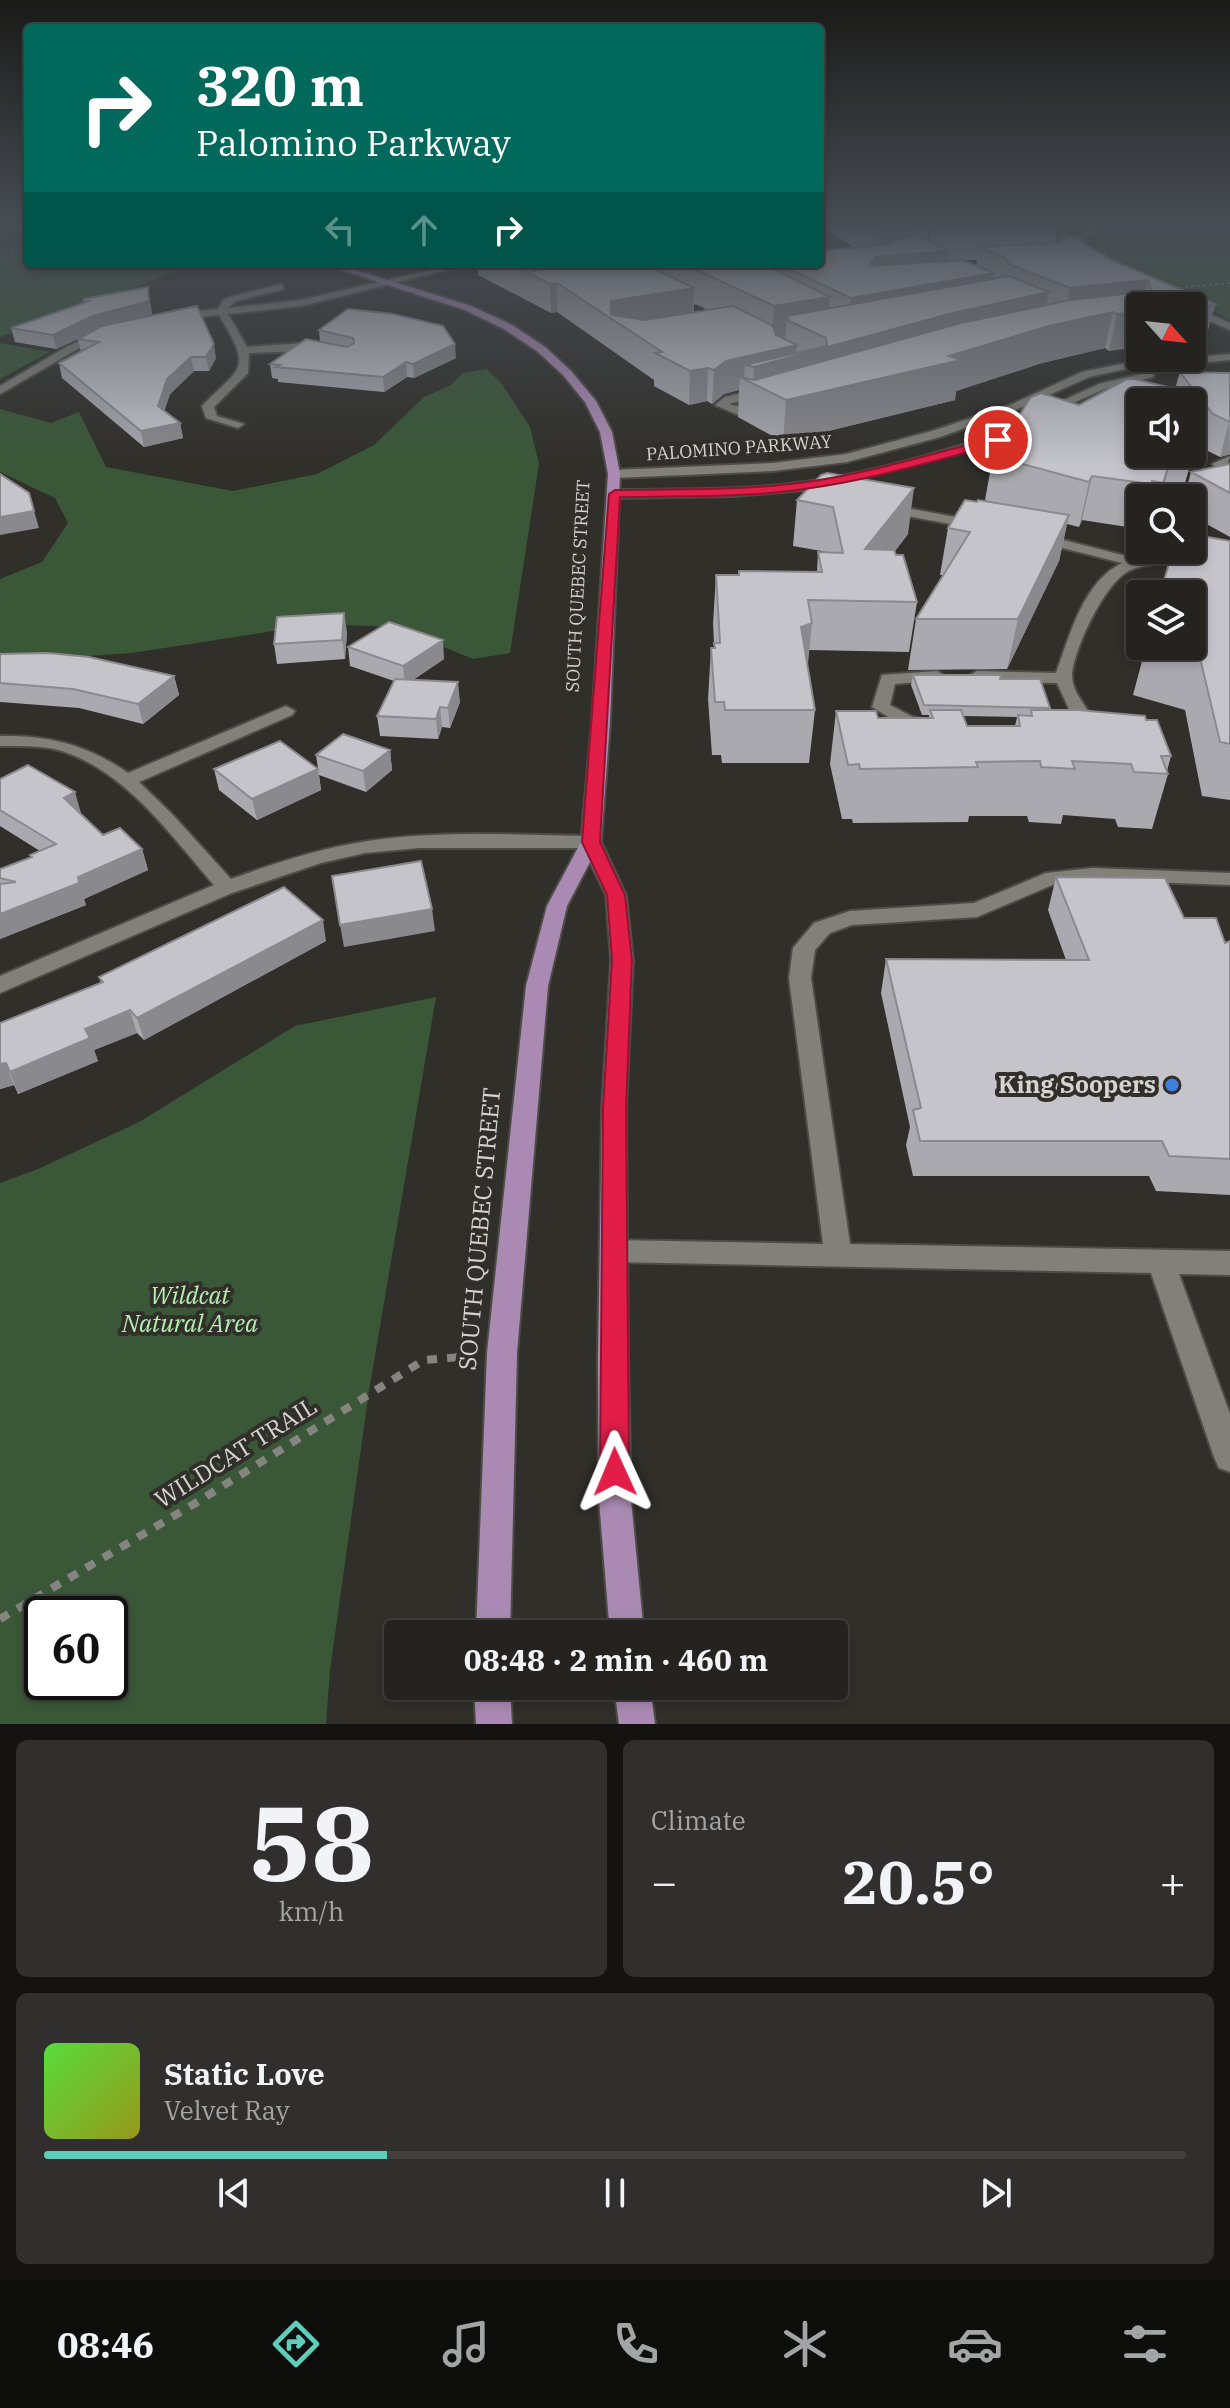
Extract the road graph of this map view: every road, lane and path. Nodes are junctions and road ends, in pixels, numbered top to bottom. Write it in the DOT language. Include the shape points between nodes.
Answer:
graph roads {
  1 [pos="225,304"];
  2 [pos="288,304"];
  3 [pos="453,304"];
  4 [pos="222,312"];
  5 [pos="1206,315"];
  6 [pos="164,319"];
  7 [pos="1230,327"];
  8 [pos="113,331"];
  9 [pos="245,350"];
  10 [pos="332,350"];
  11 [pos="1230,357"];
  12 [pos="1230,369"];
  13 [pos="772,389"];
  14 [pos="0,391"];
  15 [pos="778,407"];
  16 [pos="238,424"];
  17 [pos="1230,460"];
  18 [pos="1230,473"];
  19 [pos="614,474"];
  20 [pos="615,494"];
  21 [pos="912,513"];
  22 [pos="991,528"];
  23 [pos="1022,534"];
  24 [pos="1126,560"];
  25 [pos="1206,560"];
  26 [pos="1230,563"];
  27 [pos="1134,564"];
  28 [pos="1064,678"];
  29 [pos="286,711"];
  30 [pos="951,729"];
  31 [pos="1053,729"];
  32 [pos="0,741"];
  33 [pos="128,780"];
  34 [pos="591,842"];
  35 [pos="1230,879"];
  36 [pos="226,886"];
  37 [pos="0,985"];
  38 [pos="614,1251"];
  39 [pos="838,1256"];
  40 [pos="1161,1262"];
  41 [pos="1230,1263"];
  42 [pos="502,1353"];
  43 [pos="1230,1457"];
  44 [pos="0,1619"];
  45 [pos="493,1620"];
  46 [pos="626,1620"];
  47 [pos="493,1700"];
  48 [pos="634,1700"];
  49 [pos="494,1724"];
  50 [pos="637,1724"];
  1 -- 4 [label="street"];
  2 -- 4 [label="street"];
  3 -- 19 [label="main road, SOUTH QUEBEC STREET" via="524,337 580,387 606,432"];
  4 -- 6 [label="street"];
  4 -- 9 [label="street"];
  5 -- 7 [label="street"];
  8 -- 14 [label="street" via="72,348"];
  9 -- 10 [label="street"];
  9 -- 16 [label="street" via="240,381 208,406 212,418"];
  11 -- 19 [label="street, PALOMINO PARKWAY" via="1107,369 1070,379 1001,412 847,458"];
  12 -- 20 [label="street, PALOMINO PARKWAY" via="1119,381 1067,404 1023,432 876,472 735,492"];
  13 -- 15 [label="street" via="721,405 752,414"];
  17 -- 18 [label="street" via="1218,464"];
  19 -- 20 [label="main road, SOUTH QUEBEC STREET"];
  20 -- 34 [label="main road, SOUTH QUEBEC STREET"];
  21 -- 22 [label="street"];
  23 -- 24 [label="street"];
  25 -- 26 [label="street"];
  27 -- 28 [label="street" via="1106,579"];
  28 -- 30 [label="street" via="888,679 881,707 908,721"];
  28 -- 31 [label="street" via="1078,709 1074,722"];
  29 -- 33 [label="street"];
  32 -- 33 [label="street" via="40,741 87,755"];
  33 -- 36 [label="street"];
  34 -- 36 [label="street" via="368,847"];
  34 -- 38 [label="main road, SOUTH QUEBEC STREET" via="616,895 622,960"];
  34 -- 42 [label="main road, SOUTH QUEBEC STREET" via="557,906 537,986"];
  35 -- 39 [label="street" via="1053,877 977,910 850,918 822,928 804,948 800,978"];
  36 -- 37 [label="street"];
  38 -- 39 [label="street"];
  38 -- 46 [label="main road, SOUTH QUEBEC STREET" via="615,1500"];
  39 -- 40 [label="street"];
  40 -- 41 [label="street"];
  40 -- 43 [label="street"];
  42 -- 44 [label="path, WILDCAT TRAIL" via="424,1360"];
  42 -- 45 [label="main road, SOUTH QUEBEC STREET"];
  47 -- 49 [label="main road"];
  48 -- 50 [label="main road"];
}
